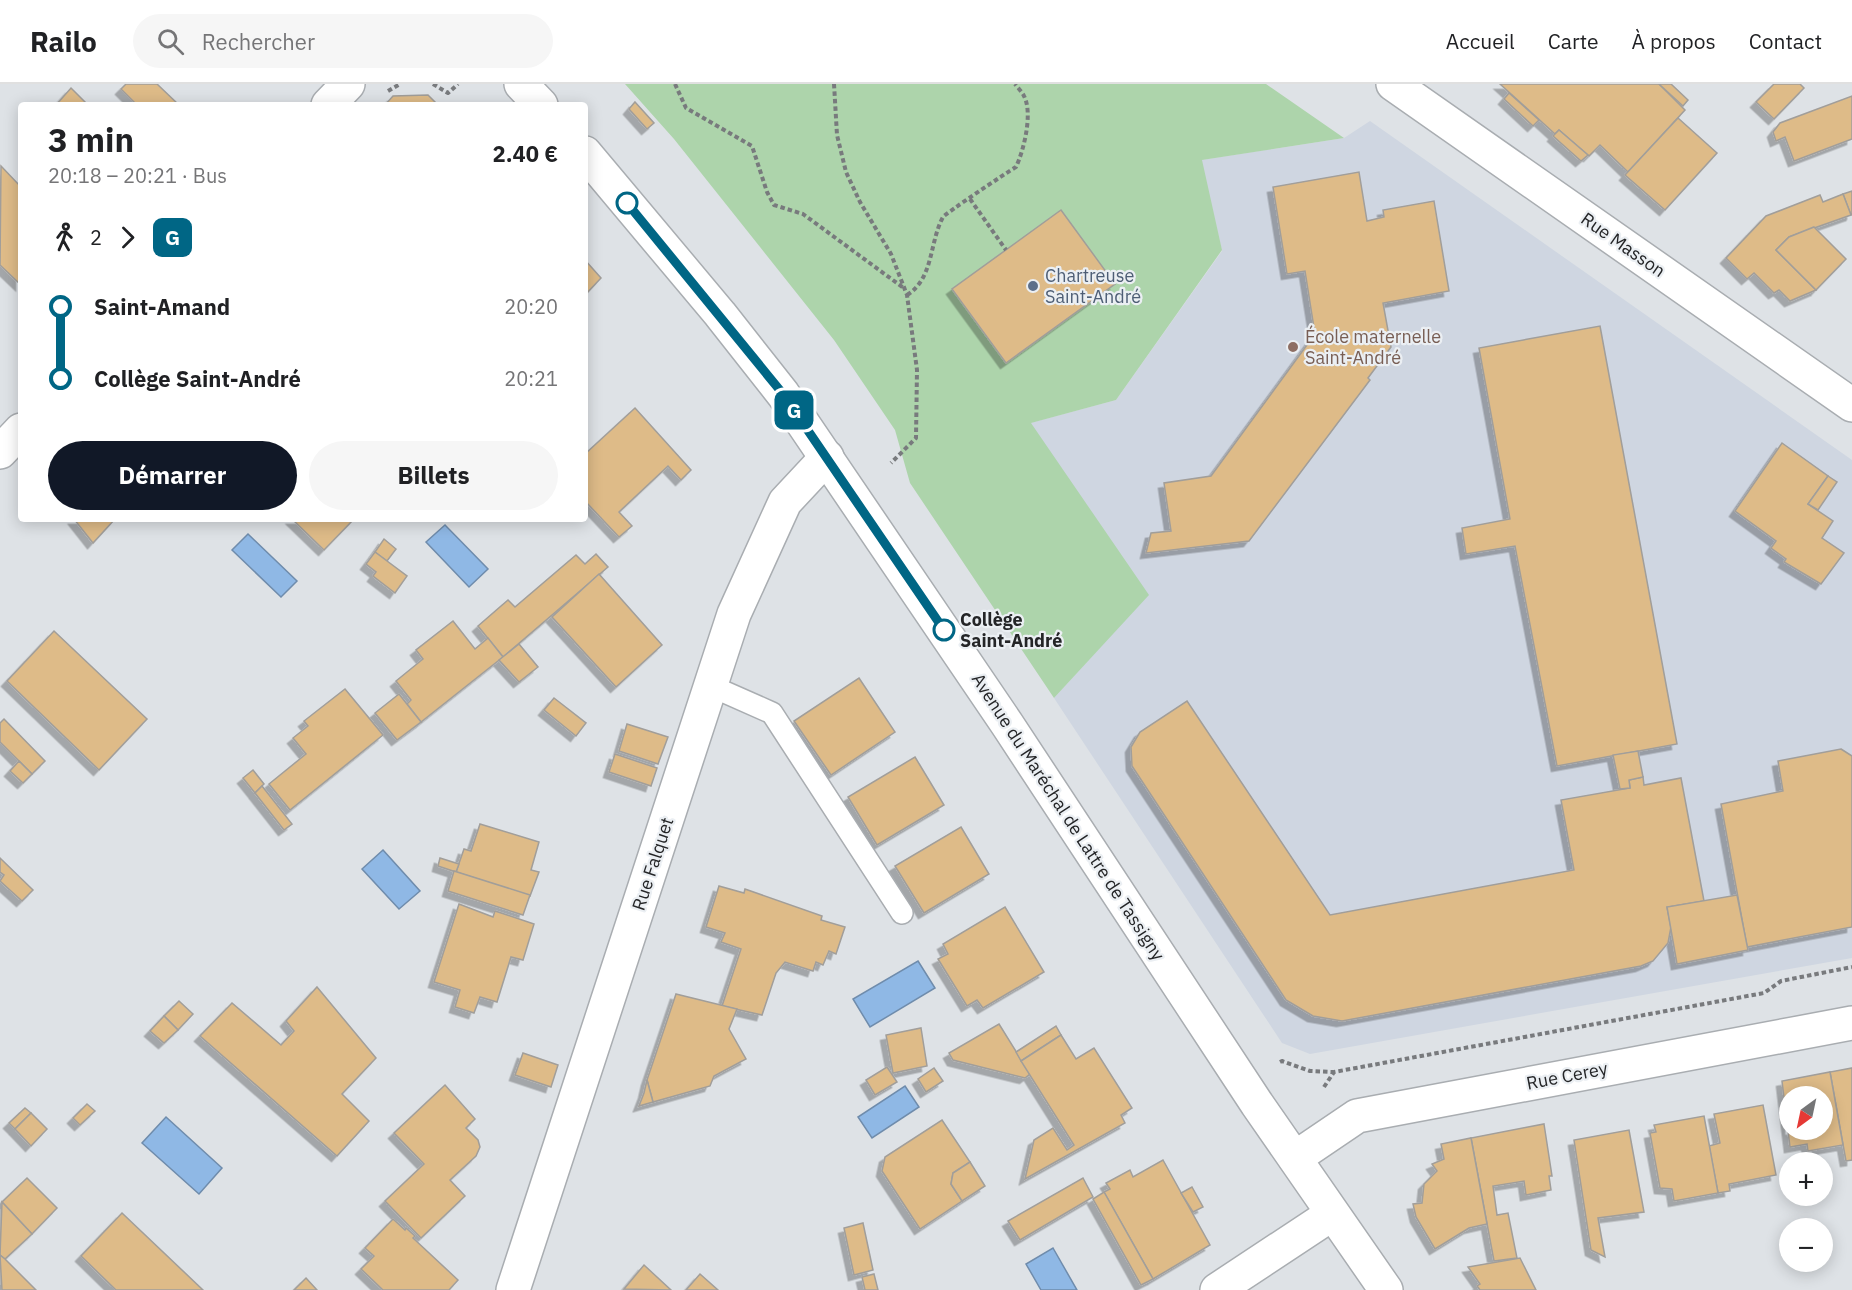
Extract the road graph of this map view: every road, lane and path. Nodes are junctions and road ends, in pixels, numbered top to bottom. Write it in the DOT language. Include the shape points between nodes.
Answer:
graph roads {
  1 [pos="348,84"];
  2 [pos="433,84"];
  3 [pos="458,84"];
  4 [pos="521,84"];
  5 [pos="675,84"];
  6 [pos="834,84"];
  7 [pos="1015,84"];
  8 [pos="1393,84"];
  9 [pos="331,102"];
  10 [pos="539,102"];
  11 [pos="588,157"];
  12 [pos="970,199"];
  13 [pos="1006,250"];
  14 [pos="905,290"];
  15 [pos="907,295"];
  16 [pos="1852,405"];
  17 [pos="18,433"];
  18 [pos="0,452"];
  19 [pos="827,457"];
  20 [pos="891,463"];
  21 [pos="711,686"];
  22 [pos="902,913"];
  23 [pos="1852,967"];
  24 [pos="1852,1023"];
  25 [pos="1275,1129"];
  26 [pos="1294,1158"];
  27 [pos="1332,1214"];
  28 [pos="513,1290"];
  29 [pos="1217,1290"];
  30 [pos="1386,1290"];
  1 -- 9 [label="street"];
  2 -- 3 [label="path" via="448,93"];
  4 -- 10 [label="street"];
  5 -- 14 [label="path" via="686,108 752,146 774,205 803,214"];
  6 -- 14 [label="path" via="837,135 846,171 891,254"];
  7 -- 12 [label="path" via="1025,97 1027,115 1020,157 1016,167"];
  8 -- 16 [label="street, Rue Masson"];
  11 -- 19 [label="street, Avenue du Maréchal de Lattre de Tassigny" via="720,314"];
  12 -- 13 [label="path"];
  12 -- 15 [label="path" via="944,215 919,288"];
  14 -- 15 [label="path"];
  15 -- 20 [label="path" via="917,370 916,438"];
  17 -- 18 [label="street"];
  19 -- 21 [label="street, Rue Falquet" via="785,502 734,614"];
  19 -- 25 [label="street, Avenue du Maréchal de Lattre de Tassigny"];
  21 -- 22 [label="lane" via="772,713"];
  21 -- 28 [label="street, Rue Falquet"];
  23 -- 25 [label="path" via="1781,981 1764,993 1334,1072 1314,1101"];
  24 -- 26 [label="street, Rue Cerey" via="1357,1116"];
  25 -- 26 [label="street, Avenue du Maréchal de Lattre de Tassigny"];
  26 -- 27 [label="street, Avenue du Maréchal de Lattre de Tassigny"];
  27 -- 29 [label="street"];
  27 -- 30 [label="street, Avenue du Maréchal de Lattre de Tassigny"];
}
